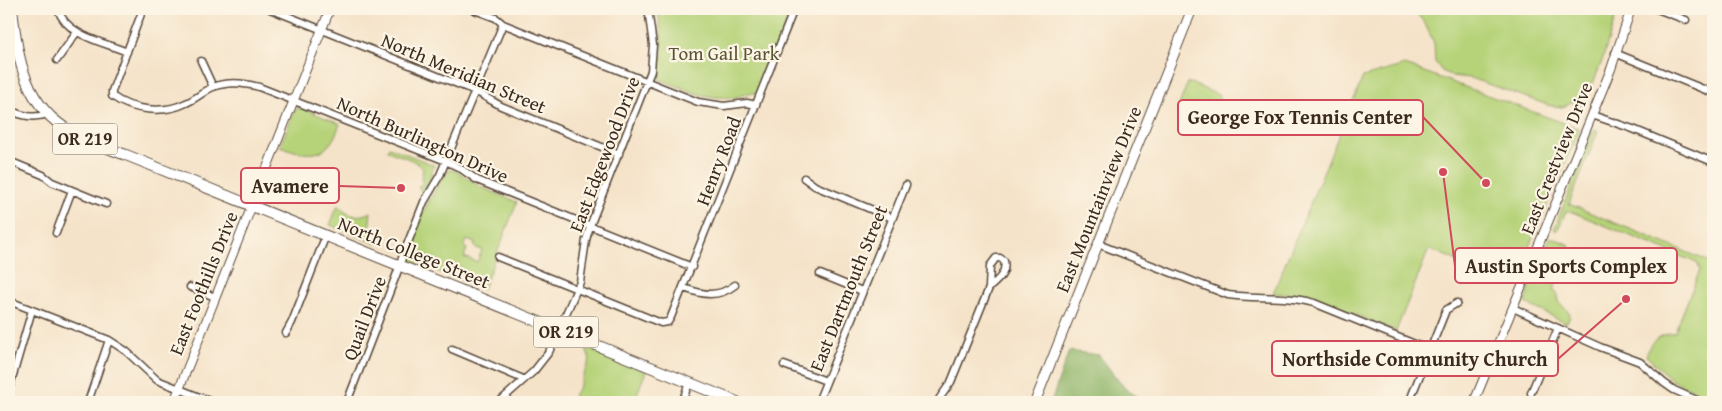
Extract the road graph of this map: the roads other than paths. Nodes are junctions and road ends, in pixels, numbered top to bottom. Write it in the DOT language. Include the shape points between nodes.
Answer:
graph roads {
  1 [pos="12,9"];
  2 [pos="58,9"];
  3 [pos="143,9"];
  4 [pos="270,9"];
  5 [pos="330,9"];
  6 [pos="472,9"];
  7 [pos="648,9"];
  8 [pos="794,9"];
  9 [pos="1192,9"];
  10 [pos="1631,9"];
  11 [pos="1657,9"];
  12 [pos="1686,20"];
  13 [pos="503,24"];
  14 [pos="322,30"];
  15 [pos="77,32"];
  16 [pos="127,52"];
  17 [pos="1616,53"];
  18 [pos="57,60"];
  19 [pos="201,61"];
  20 [pos="648,82"];
  21 [pos="213,87"];
  22 [pos="475,91"];
  23 [pos="1713,93"];
  24 [pos="293,100"];
  25 [pos="756,105"];
  26 [pos="9,110"];
  27 [pos="48,114"];
  28 [pos="1592,115"];
  29 [pos="619,154"];
  30 [pos="9,161"];
  31 [pos="446,161"];
  32 [pos="1713,162"];
  33 [pos="804,178"];
  34 [pos="906,185"];
  35 [pos="72,190"];
  36 [pos="106,204"];
  37 [pos="251,206"];
  38 [pos="892,218"];
  39 [pos="590,226"];
  40 [pos="56,233"];
  41 [pos="326,235"];
  42 [pos="1098,244"];
  43 [pos="498,257"];
  44 [pos="400,265"];
  45 [pos="692,267"];
  46 [pos="820,274"];
  47 [pos="735,285"];
  48 [pos="190,287"];
  49 [pos="684,288"];
  50 [pos="989,288"];
  51 [pos="577,289"];
  52 [pos="862,291"];
  53 [pos="215,297"];
  54 [pos="9,301"];
  55 [pos="1457,303"];
  56 [pos="1513,308"];
  57 [pos="32,310"];
  58 [pos="1558,328"];
  59 [pos="559,329"];
  60 [pos="286,333"];
  61 [pos="109,340"];
  62 [pos="452,349"];
  63 [pos="1430,350"];
  64 [pos="784,365"];
  65 [pos="1486,373"];
  66 [pos="523,379"];
  67 [pos="826,381"];
  68 [pos="689,383"];
  69 [pos="9,389"];
  70 [pos="179,389"];
  71 [pos="1531,393"];
  72 [pos="88,402"];
  73 [pos="174,402"];
  74 [pos="212,402"];
  75 [pos="348,402"];
  76 [pos="499,402"];
  77 [pos="682,402"];
  78 [pos="737,402"];
  79 [pos="818,402"];
  80 [pos="937,402"];
  81 [pos="1035,402"];
  82 [pos="1412,402"];
  83 [pos="1474,402"];
  84 [pos="1701,402"];
  1 -- 27 [label="main road, North College Street / OR 219" via="24,75 35,99"];
  2 -- 15 [label="street" via="66,23"];
  3 -- 16 [label="street"];
  4 -- 14 [label="street, North Meridian Street"];
  5 -- 14 [label="street, East Foothills Drive"];
  6 -- 13 [label="street"];
  7 -- 20 [label="street, East Edgewood Drive" via="654,58"];
  8 -- 25 [label="street, Henry Road"];
  9 -- 42 [label="main road, East Mountainview Drive"];
  10 -- 17 [label="street, East Crestview Drive"];
  11 -- 12 [label="street"];
  13 -- 20 [label="street"];
  13 -- 22 [label="street, Quail Drive"];
  14 -- 22 [label="street, North Meridian Street"];
  14 -- 24 [label="street, East Foothills Drive"];
  15 -- 16 [label="street"];
  15 -- 18 [label="street"];
  16 -- 21 [label="street, North Burlington Drive" via="112,91 117,100 136,107 161,110 186,103"];
  17 -- 23 [label="street"];
  17 -- 28 [label="street, East Crestview Drive"];
  19 -- 21 [label="street"];
  20 -- 25 [label="street" via="698,102 724,106"];
  20 -- 29 [label="street, East Edgewood Drive"];
  21 -- 24 [label="street, North Burlington Drive" via="248,84"];
  22 -- 29 [label="street, North Meridian Street" via="508,109"];
  22 -- 31 [label="street, Quail Drive"];
  24 -- 31 [label="street, North Burlington Drive"];
  24 -- 37 [label="street, East Foothills Drive"];
  25 -- 45 [label="street, Henry Road"];
  26 -- 27 [label="street" via="38,118"];
  27 -- 37 [label="main road, North College Street / OR 219" via="87,140"];
  28 -- 32 [label="street"];
  28 -- 56 [label="street, East Crestview Drive"];
  29 -- 39 [label="street, East Edgewood Drive"];
  30 -- 35 [label="street"];
  31 -- 39 [label="street, North Burlington Drive" via="477,180"];
  31 -- 44 [label="street, Quail Drive" via="424,202"];
  33 -- 38 [label="street" via="815,186"];
  34 -- 38 [label="street, East Dartmouth Street"];
  35 -- 36 [label="street"];
  35 -- 40 [label="street"];
  37 -- 41 [label="main road, North College Street / OR 219"];
  37 -- 53 [label="street, East Foothills Drive"];
  38 -- 52 [label="street, East Dartmouth Street"];
  39 -- 45 [label="street, North Burlington Drive"];
  39 -- 51 [label="street, East Edgewood Drive"];
  41 -- 44 [label="main road, North College Street / OR 219"];
  41 -- 60 [label="street"];
  42 -- 63 [label="street" via="1228,295 1285,297 1314,303"];
  42 -- 81 [label="main road, East Mountainview Drive"];
  43 -- 51 [label="street"];
  44 -- 59 [label="main road, North College Street / OR 219"];
  44 -- 75 [label="street, Quail Drive"];
  45 -- 49 [label="street, Henry Road"];
  46 -- 52 [label="street"];
  47 -- 49 [label="street" via="713,294"];
  48 -- 53 [label="street"];
  49 -- 51 [label="street, Henry Road" via="668,322 661,323"];
  50 -- 80 [label="street" via="951,382"];
  51 -- 59 [label="street, East Edgewood Drive"];
  52 -- 67 [label="street, East Dartmouth Street"];
  53 -- 70 [label="street, East Foothills Drive"];
  54 -- 57 [label="street"];
  55 -- 63 [label="street" via="1446,310"];
  56 -- 58 [label="street"];
  56 -- 65 [label="street, East Crestview Drive"];
  57 -- 61 [label="street"];
  57 -- 69 [label="street"];
  58 -- 71 [label="street"];
  58 -- 84 [label="street" via="1640,362 1674,390"];
  59 -- 66 [label="street, East Edgewood Drive" via="544,360"];
  59 -- 68 [label="main road, North College Street / OR 219"];
  61 -- 70 [label="street" via="126,351 156,380"];
  61 -- 72 [label="street"];
  62 -- 66 [label="street"];
  63 -- 65 [label="street"];
  63 -- 82 [label="street"];
  64 -- 67 [label="street"];
  65 -- 83 [label="street, East Crestview Drive"];
  66 -- 76 [label="street, East Edgewood Drive"];
  67 -- 79 [label="street, East Dartmouth Street"];
  68 -- 77 [label="street"];
  68 -- 78 [label="main road, North College Street / OR 219"];
  70 -- 73 [label="street, East Foothills Drive"];
  70 -- 74 [label="street"];
}
